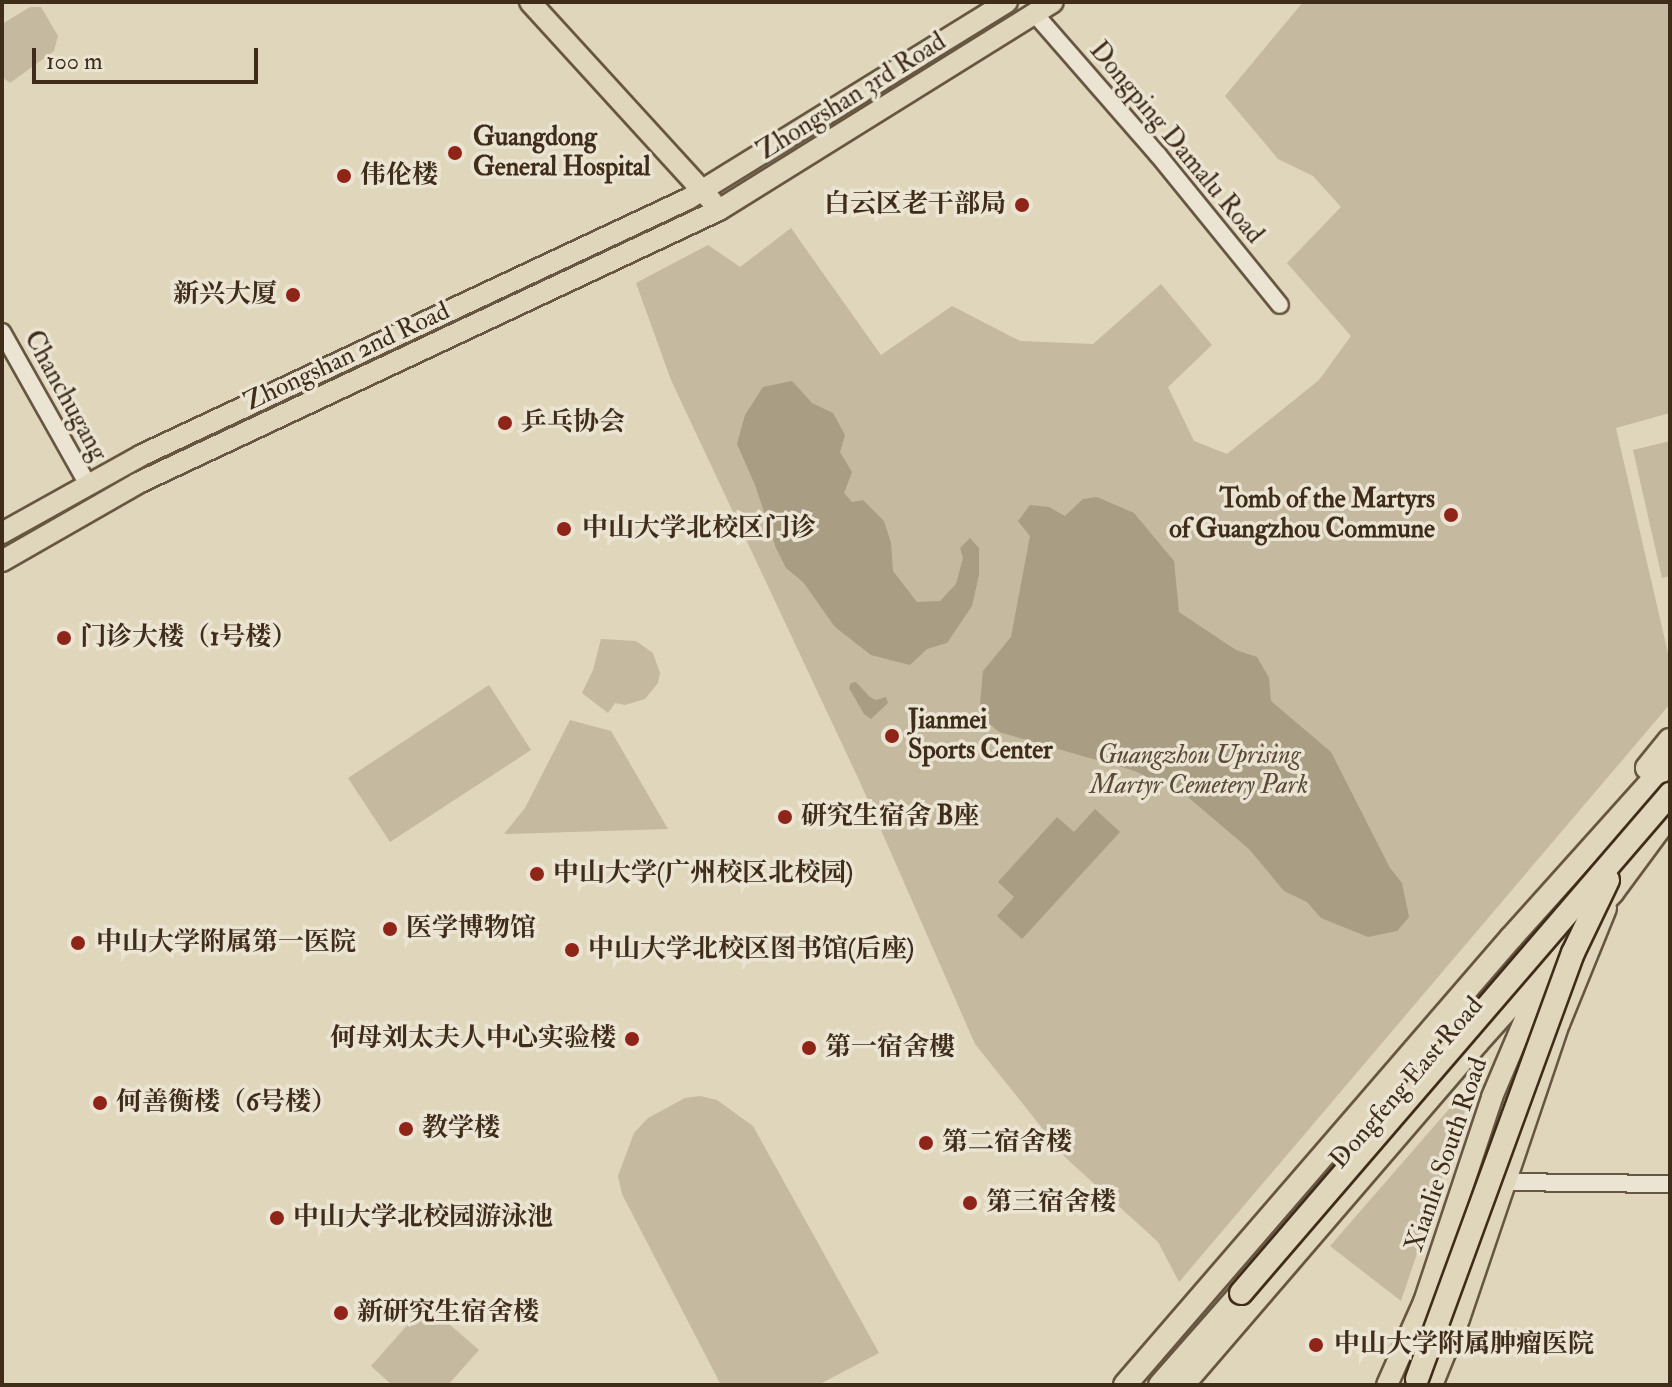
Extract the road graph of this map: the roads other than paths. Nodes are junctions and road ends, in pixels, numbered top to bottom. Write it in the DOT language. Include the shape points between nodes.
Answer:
graph roads {
  1 [pos="530,2"];
  2 [pos="1007,2"];
  3 [pos="1053,2"];
  4 [pos="1035,14"];
  5 [pos="703,191"];
  6 [pos="719,210"];
  7 [pos="1280,305"];
  8 [pos="2,332"];
  9 [pos="142,455"];
  10 [pos="153,476"];
  11 [pos="87,483"];
  12 [pos="2,533"];
  13 [pos="2,561"];
  14 [pos="1670,740"];
  15 [pos="1670,761"];
  16 [pos="1670,794"];
  17 [pos="1622,814"];
  18 [pos="1670,816"];
  19 [pos="1624,849"];
  20 [pos="1613,893"];
  21 [pos="1511,938"];
  22 [pos="1550,961"];
  23 [pos="1487,1113"];
  24 [pos="1525,1123"];
  25 [pos="1504,1182"];
  26 [pos="1670,1184"];
  27 [pos="1421,1383"];
  28 [pos="1125,1385"];
  29 [pos="1160,1385"];
  30 [pos="1184,1385"];
  31 [pos="1387,1385"];
  1 -- 5 [label="main road"];
  2 -- 5 [label="main road, Zhongshan 3rd Road"];
  3 -- 4 [label="main road, Zhongshan 3rd Road"];
  4 -- 6 [label="main road, Zhongshan 3rd Road"];
  4 -- 7 [label="street, Dongping Damalu Road"];
  5 -- 6 [label="main road"];
  5 -- 9 [label="main road, Zhongshan 2nd Road"];
  6 -- 10 [label="main road, Zhongshan 2nd Road"];
  8 -- 11 [label="street, Chanchugang"];
  9 -- 10 [label="street"];
  9 -- 11 [label="main road, Zhongshan 2nd Road"];
  10 -- 13 [label="main road, Zhongshan 2nd Road"];
  11 -- 12 [label="main road, Zhongshan 2nd Road"];
  14 -- 21 [label="highway, Dongfeng East Road"];
  15 -- 17 [label="highway, Dongfeng East Road"];
  16 -- 19 [label="highway, bridge"];
  17 -- 21 [label="highway, Dongfeng East Road"];
  17 -- 22 [label="main road, Xianlie South Road"];
  18 -- 20 [label="main road, Dongfeng East Road"];
  19 -- 27 [label="highway, bridge" via="1573,953"];
  19 -- 29 [label="highway, bridge"];
  20 -- 22 [label="main road, Dongfeng East Road"];
  20 -- 24 [label="main road"];
  21 -- 28 [label="highway, Dongfeng East Road"];
  22 -- 23 [label="main road, Xianlie South Road"];
  22 -- 30 [label="main road, Dongfeng East Road"];
  23 -- 24 [label="main road" via="1502,1105 1521,1112"];
  23 -- 31 [label="main road, Xianlie South Road" via="1424,1302"];
  24 -- 25 [label="main road"];
  25 -- 26 [label="street"];
  25 -- 27 [label="main road" via="1459,1319"];
}
